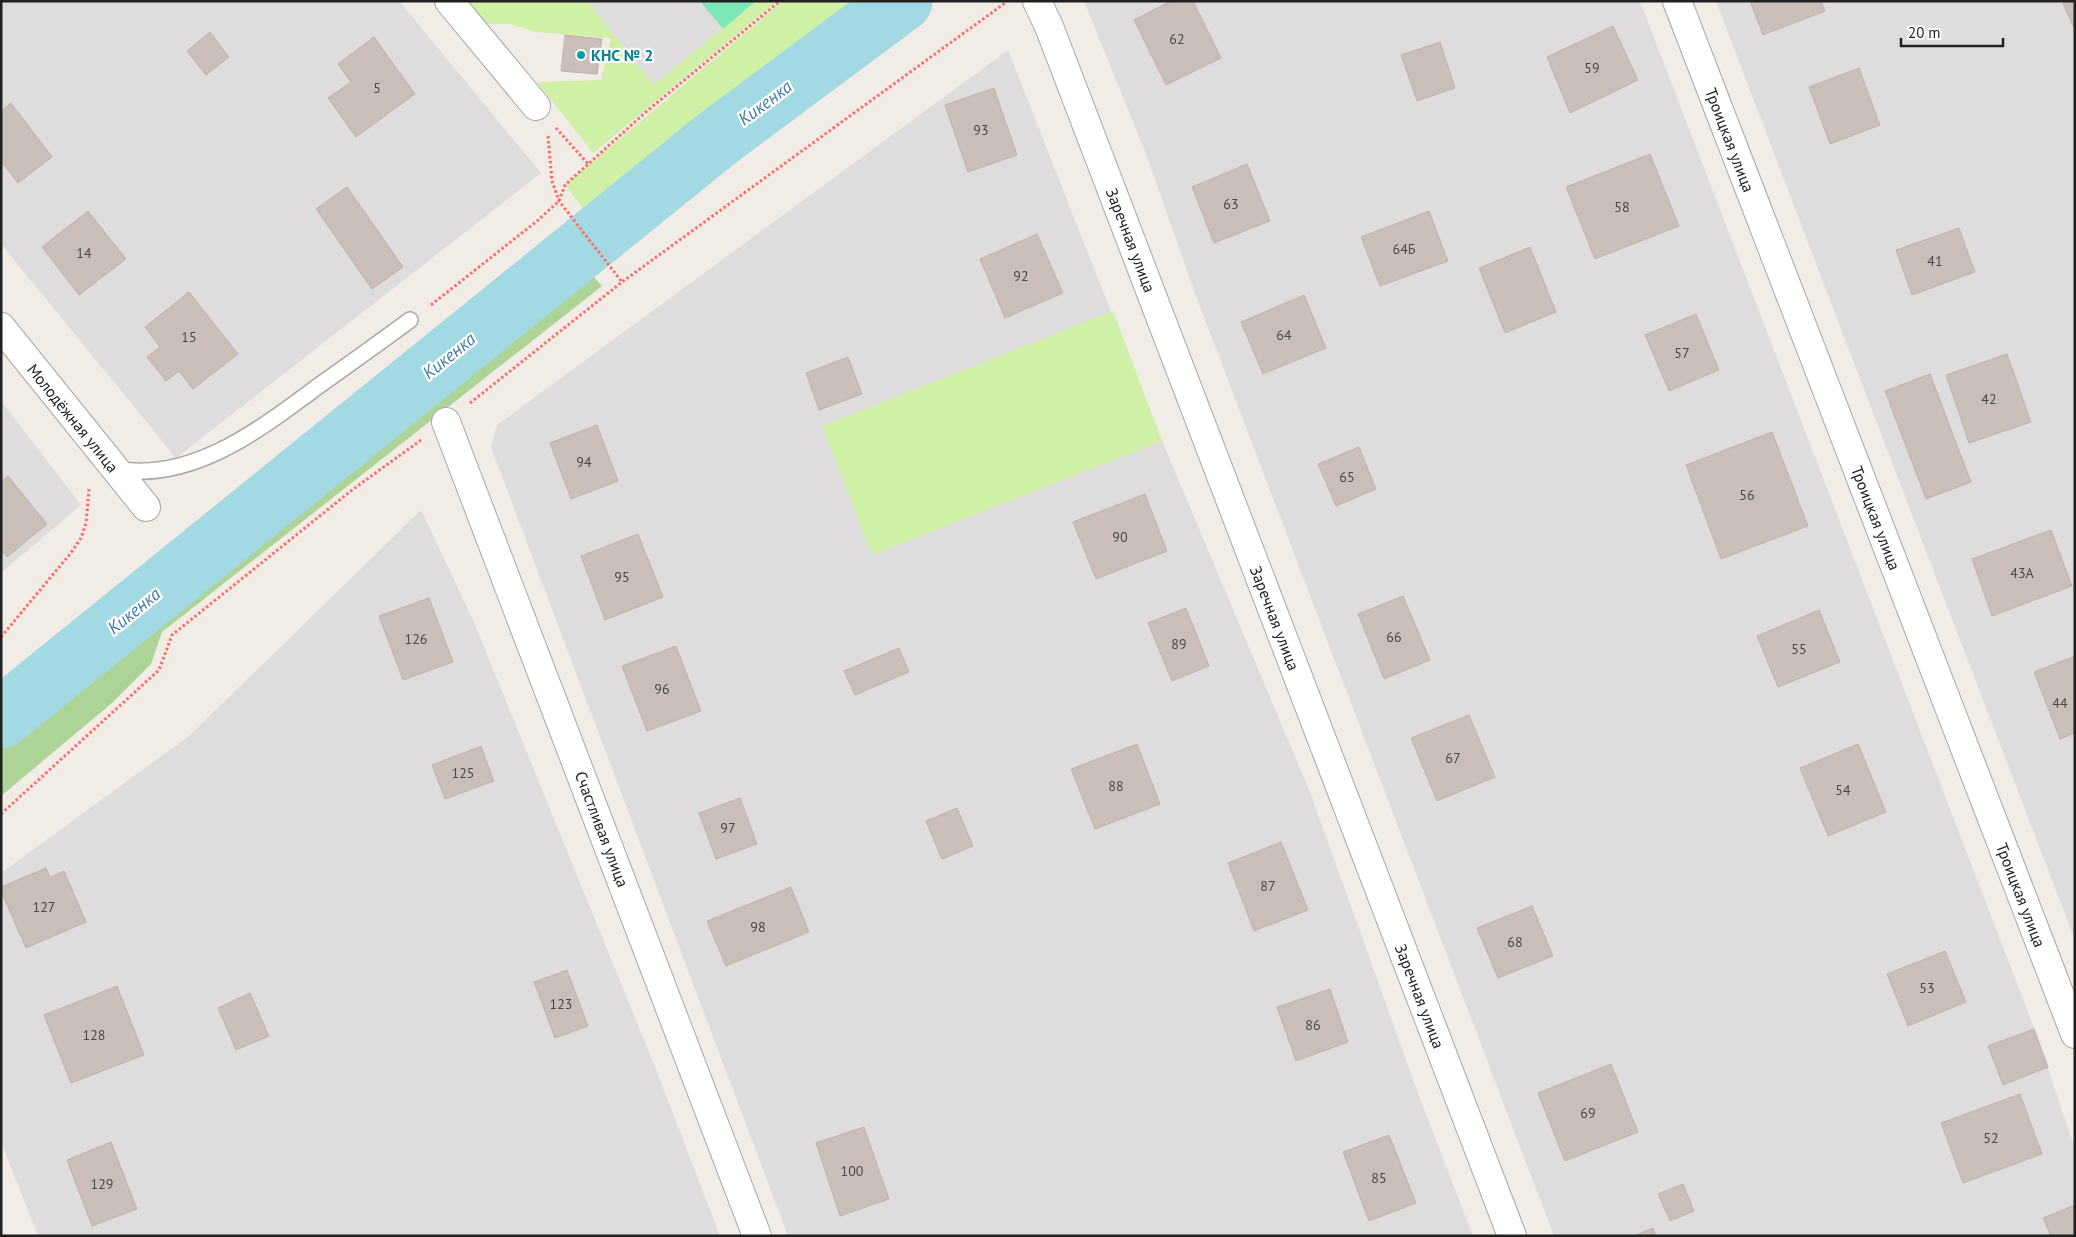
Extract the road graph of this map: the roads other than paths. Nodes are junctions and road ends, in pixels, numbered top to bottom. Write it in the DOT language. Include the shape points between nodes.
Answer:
graph roads {
  1 [pos="449,1"];
  2 [pos="1037,1"];
  3 [pos="1677,1"];
  4 [pos="540,110"];
  5 [pos="410,320"];
  6 [pos="1,327"];
  7 [pos="446,422"];
  8 [pos="114,469"];
  9 [pos="146,507"];
  10 [pos="2075,1034"];
  11 [pos="757,1236"];
  12 [pos="1512,1236"];
  1 -- 4 [label="street"];
  2 -- 12 [label="street, Заречная улица"];
  3 -- 10 [label="street, Троицкая улица"];
  5 -- 8 [label="lane" via="271,421 232,445 182,466 131,472"];
  6 -- 8 [label="street, Молодёжная улица"];
  7 -- 11 [label="street, Счастливая улица"];
  8 -- 9 [label="street, Молодёжная улица"];
}
